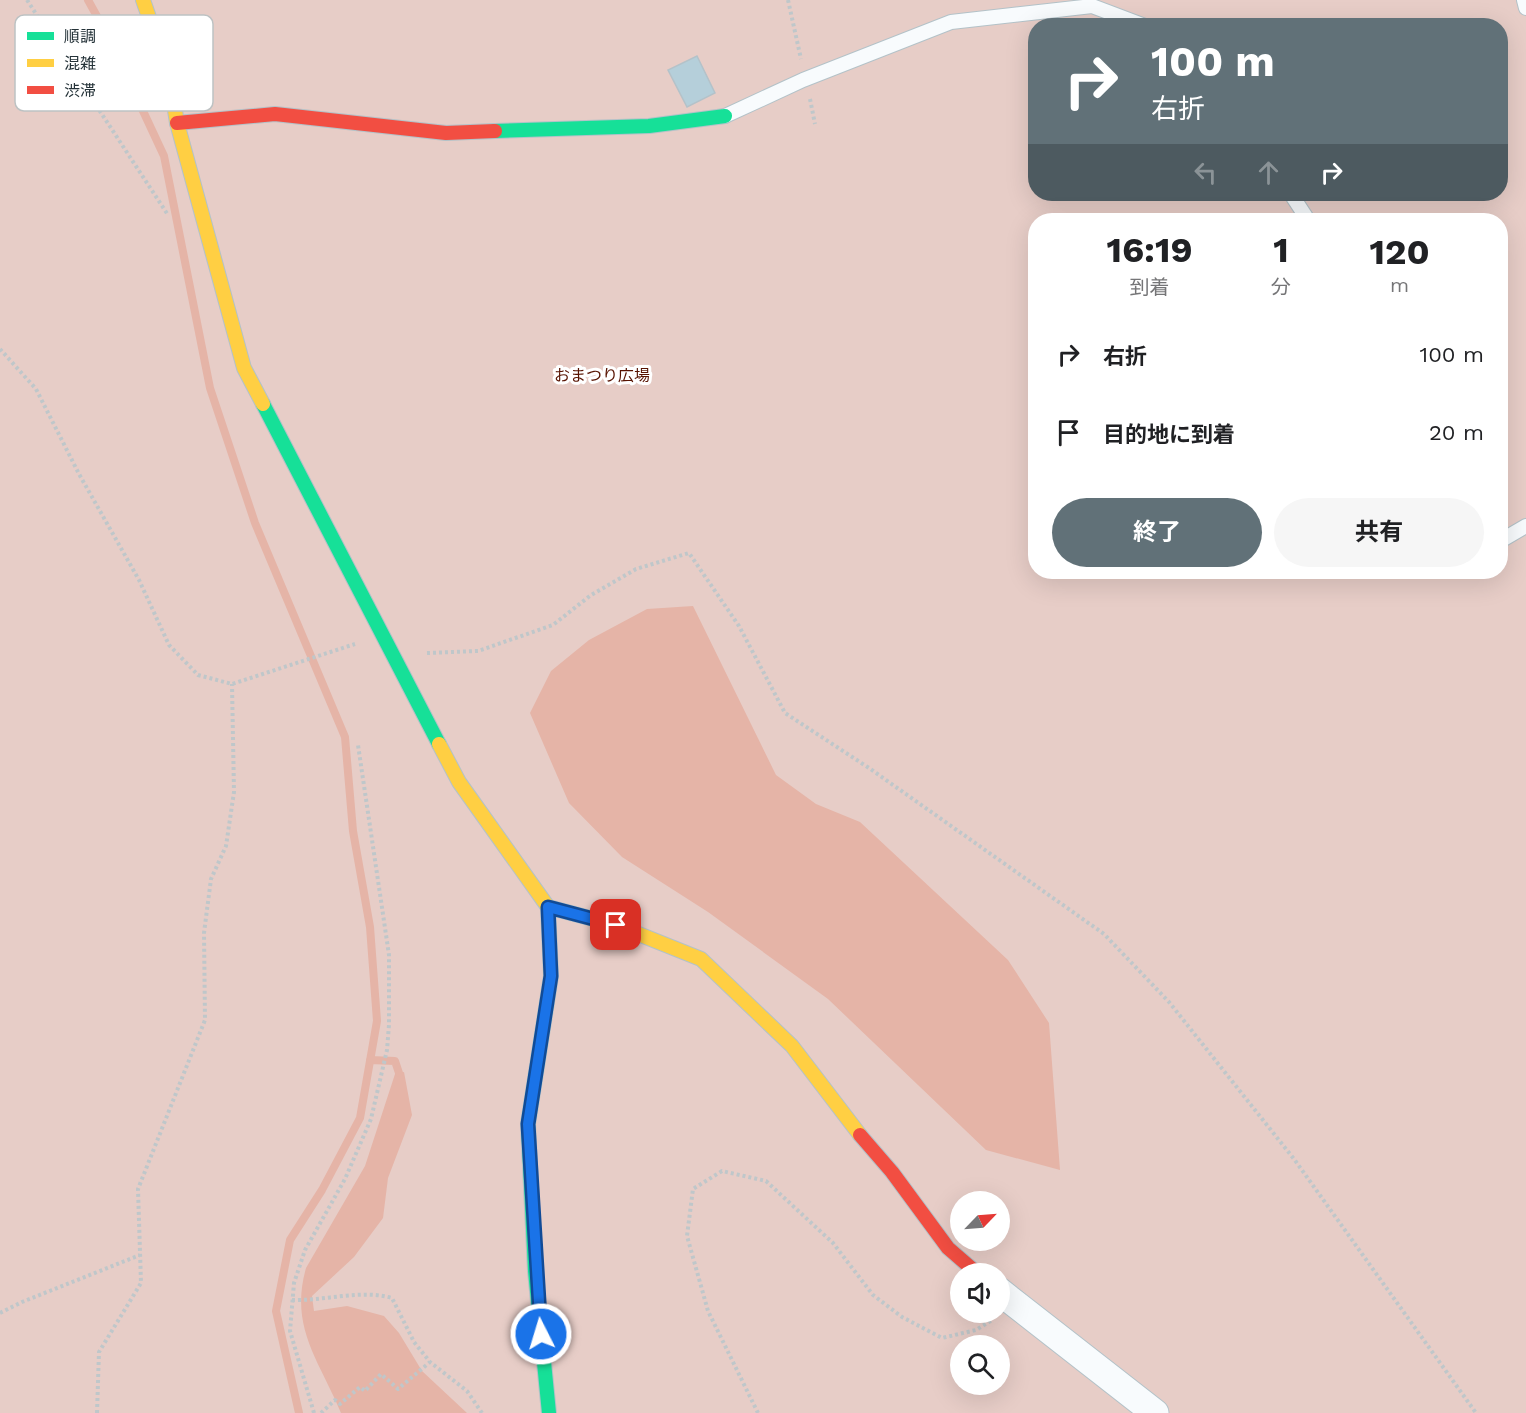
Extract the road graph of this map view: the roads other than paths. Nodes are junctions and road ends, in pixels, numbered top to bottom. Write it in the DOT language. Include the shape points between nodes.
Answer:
graph roads {
  1 [pos="142,0"];
  2 [pos="1524,0"];
  3 [pos="1526,8"];
  4 [pos="147,15"];
  5 [pos="1124,18"];
  6 [pos="175,111"];
  7 [pos="725,116"];
  8 [pos="177,123"];
  9 [pos="1526,526"];
  10 [pos="1508,536"];
  11 [pos="548,907"];
  12 [pos="965,1263"];
  13 [pos="1010,1301"];
  14 [pos="549,1413"];
  15 [pos="1155,1413"];
  1 -- 4 [label="street"];
  2 -- 3 [label="lane"];
  5 -- 7 [label="lane" via="1092,6 951,22 803,80"];
  6 -- 8 [label="street"];
  7 -- 8 [label="street" via="649,126 446,133 275,114"];
  8 -- 11 [label="street" via="244,368 459,782"];
  9 -- 10 [label="lane"];
  11 -- 12 [label="street" via="616,925 701,959 792,1046 948,1248"];
  11 -- 14 [label="street" via="551,976 528,1124 535,1271"];
  13 -- 15 [label="street"];
}
